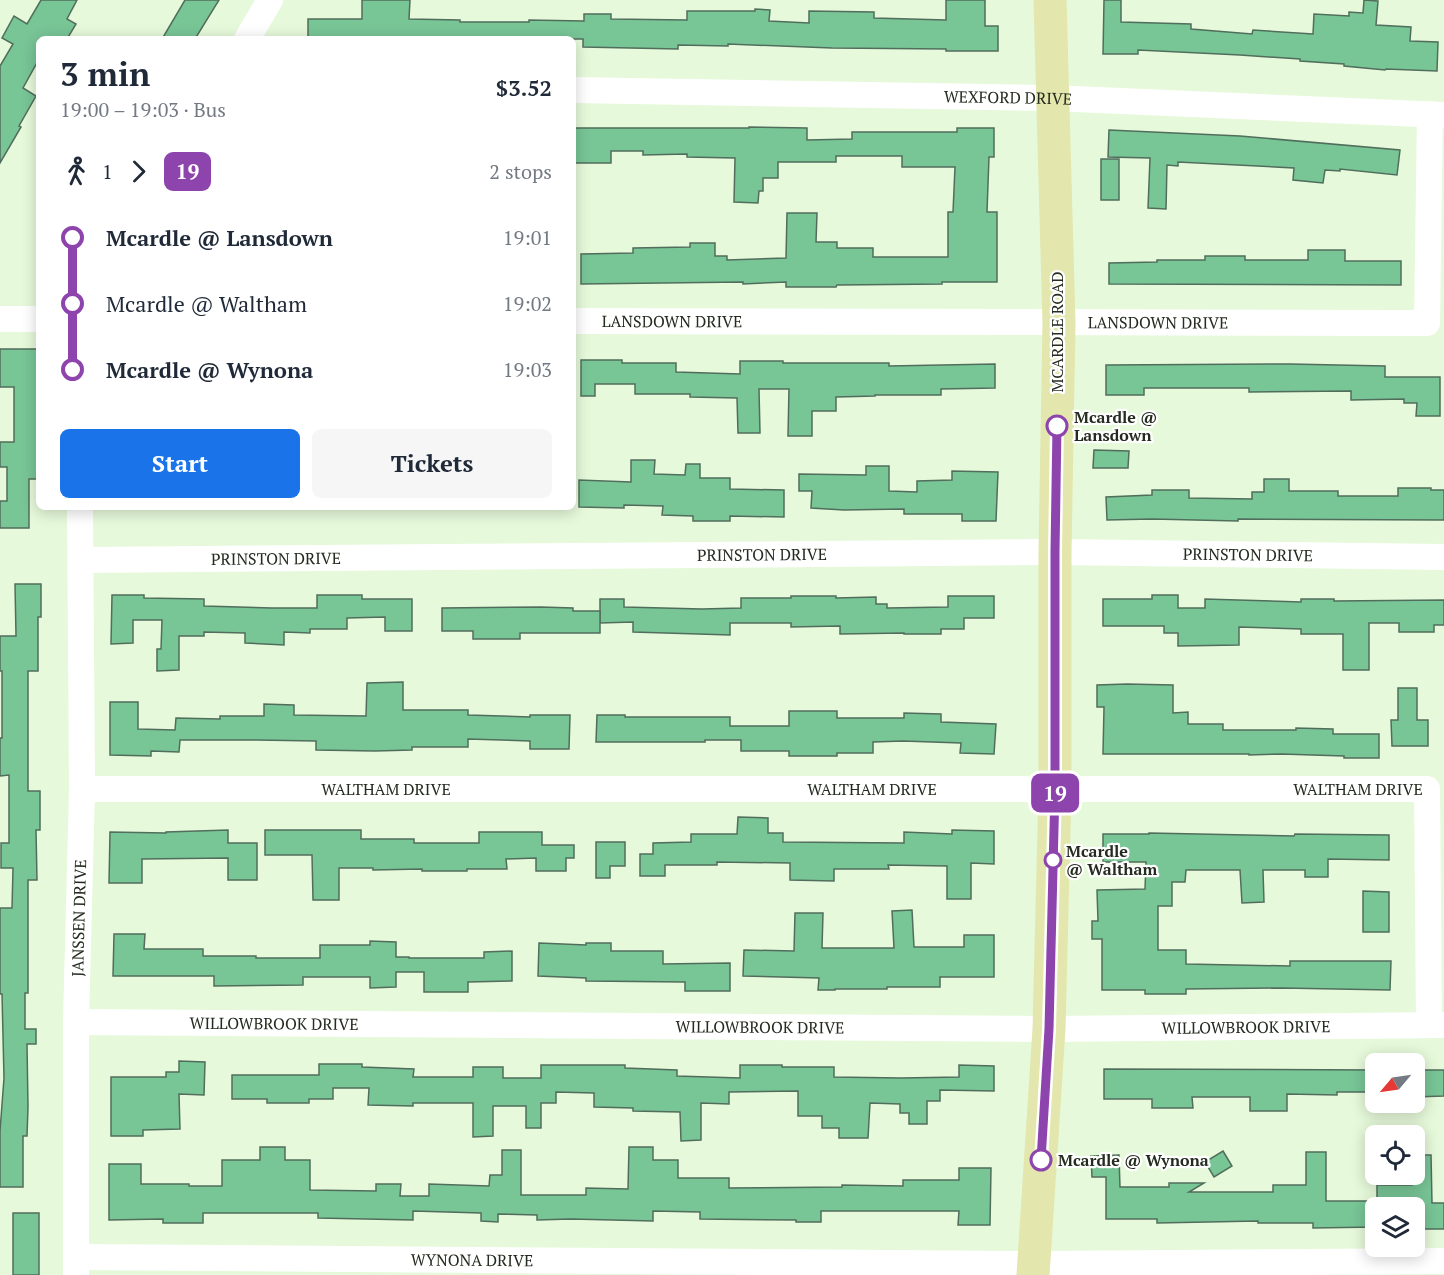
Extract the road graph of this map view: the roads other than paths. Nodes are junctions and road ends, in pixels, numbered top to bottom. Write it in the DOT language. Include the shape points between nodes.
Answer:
graph roads {
  1 [pos="270,0"];
  2 [pos="1050,0"];
  3 [pos="249,36"];
  4 [pos="576,90"];
  5 [pos="1052,98"];
  6 [pos="1437,114"];
  7 [pos="0,319"];
  8 [pos="36,319"];
  9 [pos="576,321"];
  10 [pos="1059,322"];
  11 [pos="80,510"];
  12 [pos="1055,552"];
  13 [pos="1444,556"];
  14 [pos="81,560"];
  15 [pos="82,789"];
  16 [pos="1055,789"];
  17 [pos="76,1022"];
  18 [pos="1436,1025"];
  19 [pos="1049,1029"];
  20 [pos="1444,1261"];
  21 [pos="76,1266"];
  22 [pos="1034,1270"];
  1 -- 3 [label="street"];
  2 -- 5 [label="main road, MCARDLE ROAD"];
  4 -- 5 [label="street, WEXFORD DRIVE"];
  5 -- 6 [label="street, WEXFORD DRIVE"];
  5 -- 10 [label="main road, MCARDLE ROAD"];
  6 -- 10 [label="street, LANSDOWN DRIVE" via="1427,323"];
  7 -- 8 [label="street"];
  9 -- 10 [label="street, LANSDOWN DRIVE"];
  10 -- 12 [label="main road, MCARDLE ROAD"];
  11 -- 14 [label="street"];
  12 -- 13 [label="street, PRINSTON DRIVE"];
  12 -- 14 [label="street, PRINSTON DRIVE"];
  12 -- 16 [label="main road, MCARDLE ROAD"];
  14 -- 15 [label="street, JANSSEN DRIVE"];
  15 -- 16 [label="street, WALTHAM DRIVE"];
  15 -- 17 [label="street, JANSSEN DRIVE"];
  16 -- 18 [label="street, WALTHAM DRIVE" via="1427,789"];
  16 -- 19 [label="main road, MCARDLE ROAD"];
  17 -- 19 [label="street, WILLOWBROOK DRIVE"];
  17 -- 21 [label="street, JANSSEN DRIVE"];
  18 -- 19 [label="street, WILLOWBROOK DRIVE"];
  19 -- 22 [label="main road, MCARDLE ROAD"];
  20 -- 22 [label="street, WYNONA DRIVE"];
  21 -- 22 [label="street, WYNONA DRIVE"];
}
